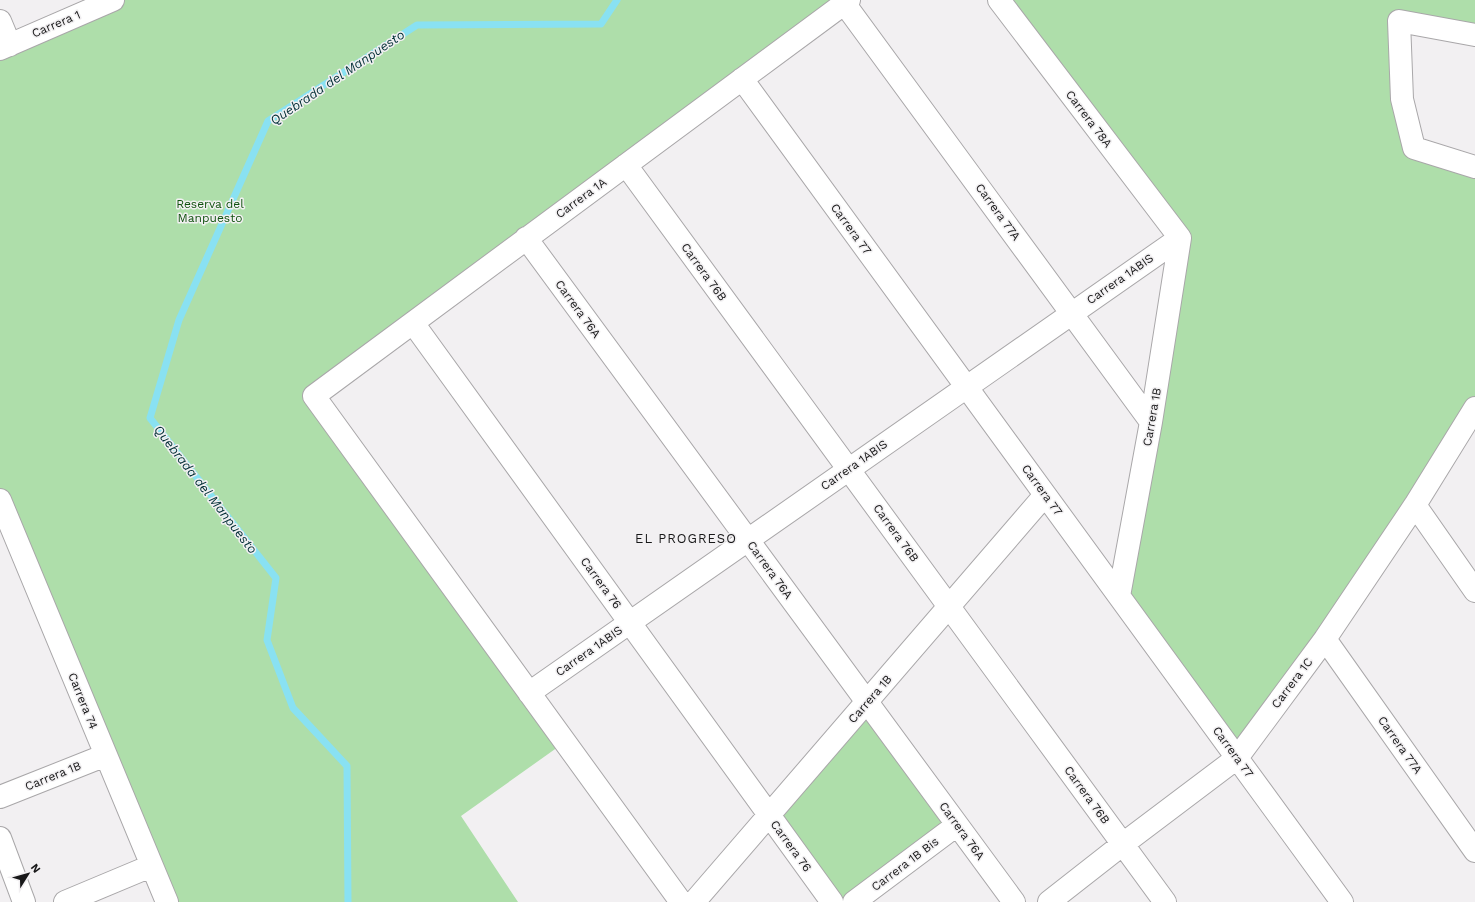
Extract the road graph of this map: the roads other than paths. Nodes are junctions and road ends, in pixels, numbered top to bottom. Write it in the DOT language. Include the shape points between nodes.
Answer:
graph roads {
  1 [pos="112,0"];
  2 [pos="998,0"];
  3 [pos="846,2"];
  4 [pos="0,21"];
  5 [pos="1475,35"];
  6 [pos="5,47"];
  7 [pos="742,79"];
  8 [pos="626,165"];
  9 [pos="1475,167"];
  10 [pos="526,238"];
  11 [pos="1180,238"];
  12 [pos="1072,313"];
  13 [pos="412,323"];
  14 [pos="967,387"];
  15 [pos="1475,408"];
  16 [pos="1151,422"];
  17 [pos="849,469"];
  18 [pos="1046,496"];
  19 [pos="0,500"];
  20 [pos="1415,505"];
  21 [pos="7,536"];
  22 [pos="748,540"];
  23 [pos="1475,591"];
  24 [pos="1118,596"];
  25 [pos="950,607"];
  26 [pos="630,622"];
  27 [pos="1325,639"];
  28 [pos="529,693"];
  29 [pos="867,702"];
  30 [pos="106,755"];
  31 [pos="1237,758"];
  32 [pos="0,797"];
  33 [pos="769,815"];
  34 [pos="957,825"];
  35 [pos="0,838"];
  36 [pos="1123,844"];
  37 [pos="1475,851"];
  38 [pos="151,866"];
  39 [pos="24,902"];
  40 [pos="65,902"];
  41 [pos="166,902"];
  42 [pos="681,902"];
  43 [pos="694,902"];
  44 [pos="832,902"];
  45 [pos="854,902"];
  46 [pos="1014,902"];
  47 [pos="1048,902"];
  48 [pos="1165,902"];
  49 [pos="1342,902"];
  1 -- 6 [label="street, Carrera 1"];
  2 -- 11 [label="street, Carrera 78A"];
  3 -- 7 [label="street, Carrera 1A"];
  3 -- 12 [label="street, Carrera 77A"];
  4 -- 6 [label="street"];
  5 -- 9 [label="street" via="1399,20 1402,99 1414,148"];
  7 -- 8 [label="street, Carrera 1A"];
  7 -- 14 [label="street, Carrera 77"];
  8 -- 10 [label="street, Carrera 1A"];
  8 -- 17 [label="street, Carrera 76B"];
  10 -- 13 [label="street, Carrera 1A"];
  10 -- 22 [label="street, Carrera 76A"];
  11 -- 12 [label="street, Carrera 1ABIS"];
  11 -- 16 [label="street, Carrera 1B"];
  12 -- 14 [label="street, Carrera 1ABIS"];
  12 -- 16 [label="street, Carrera 77A"];
  13 -- 26 [label="street, Carrera 76"];
  13 -- 28 [label="street, Carrera 1A" via="314,396"];
  14 -- 17 [label="street, Carrera 1ABIS"];
  14 -- 18 [label="street, Carrera 77"];
  15 -- 20 [label="street, Carrera 1C"];
  16 -- 24 [label="street, Carrera 1B"];
  17 -- 22 [label="street, Carrera 1ABIS"];
  17 -- 25 [label="street, Carrera 76B"];
  18 -- 24 [label="street, Carrera 77"];
  18 -- 25 [label="street, Carrera 1B"];
  19 -- 21 [label="street, Carrera 74"];
  20 -- 23 [label="street"];
  20 -- 27 [label="street, Carrera 1C"];
  21 -- 30 [label="street, Carrera 74"];
  22 -- 26 [label="street, Carrera 1ABIS"];
  22 -- 29 [label="street, Carrera 76A"];
  24 -- 31 [label="street, Carrera 77"];
  25 -- 29 [label="street, Carrera 1B"];
  25 -- 36 [label="street, Carrera 76B"];
  26 -- 28 [label="street, Carrera 1ABIS"];
  26 -- 33 [label="street, Carrera 76"];
  27 -- 31 [label="street, Carrera 1C"];
  27 -- 37 [label="street, Carrera 77A"];
  28 -- 42 [label="street"];
  29 -- 33 [label="street, Carrera 1B"];
  29 -- 34 [label="street, Carrera 76A"];
  30 -- 32 [label="street, Carrera 1B"];
  30 -- 38 [label="street, Carrera 74"];
  31 -- 36 [label="street, Carrera 1C"];
  31 -- 49 [label="street, Carrera 77"];
  33 -- 43 [label="street, Carrera 1B"];
  33 -- 44 [label="street, Carrera 76"];
  34 -- 45 [label="street, Carrera 1B Bis"];
  34 -- 46 [label="street, Carrera 76A"];
  35 -- 39 [label="street"];
  36 -- 47 [label="street, Carrera 1C"];
  36 -- 48 [label="street, Carrera 76B"];
  38 -- 40 [label="street"];
  38 -- 41 [label="street, Carrera 74"];
}
